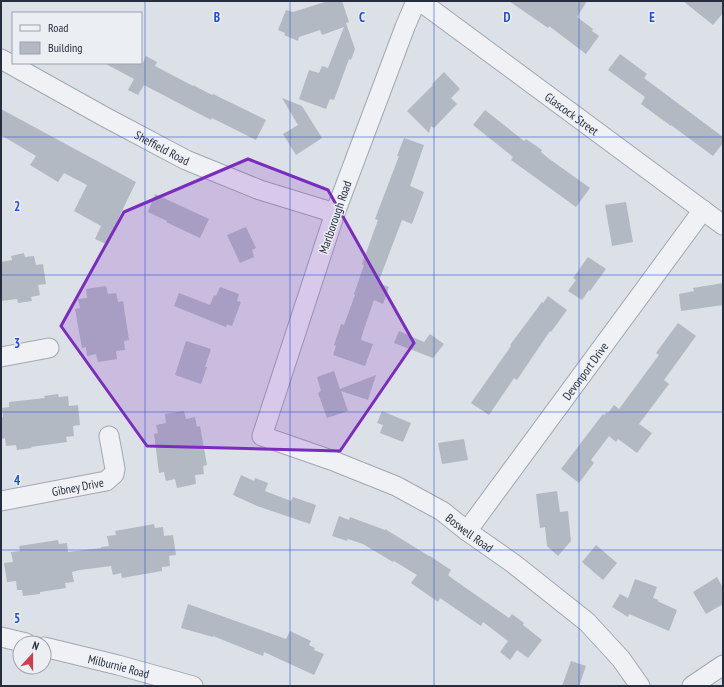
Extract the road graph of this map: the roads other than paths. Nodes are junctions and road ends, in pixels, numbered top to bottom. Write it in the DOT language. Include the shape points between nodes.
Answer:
graph roads {
  1 [pos="416,1"];
  2 [pos="420,1"];
  3 [pos="1,59"];
  4 [pos="703,210"];
  5 [pos="335,213"];
  6 [pos="723,225"];
  7 [pos="49,348"];
  8 [pos="1,357"];
  9 [pos="109,436"];
  10 [pos="262,436"];
  11 [pos="1,501"];
  12 [pos="467,531"];
  13 [pos="1,637"];
  14 [pos="12,640"];
  15 [pos="52,649"];
  16 [pos="723,665"];
  17 [pos="193,686"];
  18 [pos="640,686"];
  19 [pos="692,686"];
  1 -- 5 [label="street, Marlborough Road"];
  2 -- 4 [label="street, Glascock Street"];
  3 -- 5 [label="street, Sheffield Road" via="186,160 260,190"];
  4 -- 6 [label="street, Glascock Street"];
  4 -- 12 [label="street, Devonport Drive"];
  5 -- 10 [label="street, Marlborough Road"];
  7 -- 8 [label="street"];
  9 -- 11 [label="street, Gibney Drive" via="115,469 114,474 106,481"];
  10 -- 12 [label="street, Boswell Road" via="396,486 442,511"];
  12 -- 18 [label="street, Boswell Road" via="514,564 587,622 621,659"];
  13 -- 14 [label="street"];
  15 -- 17 [label="street, Milburnie Road"];
  16 -- 19 [label="street"];
}
